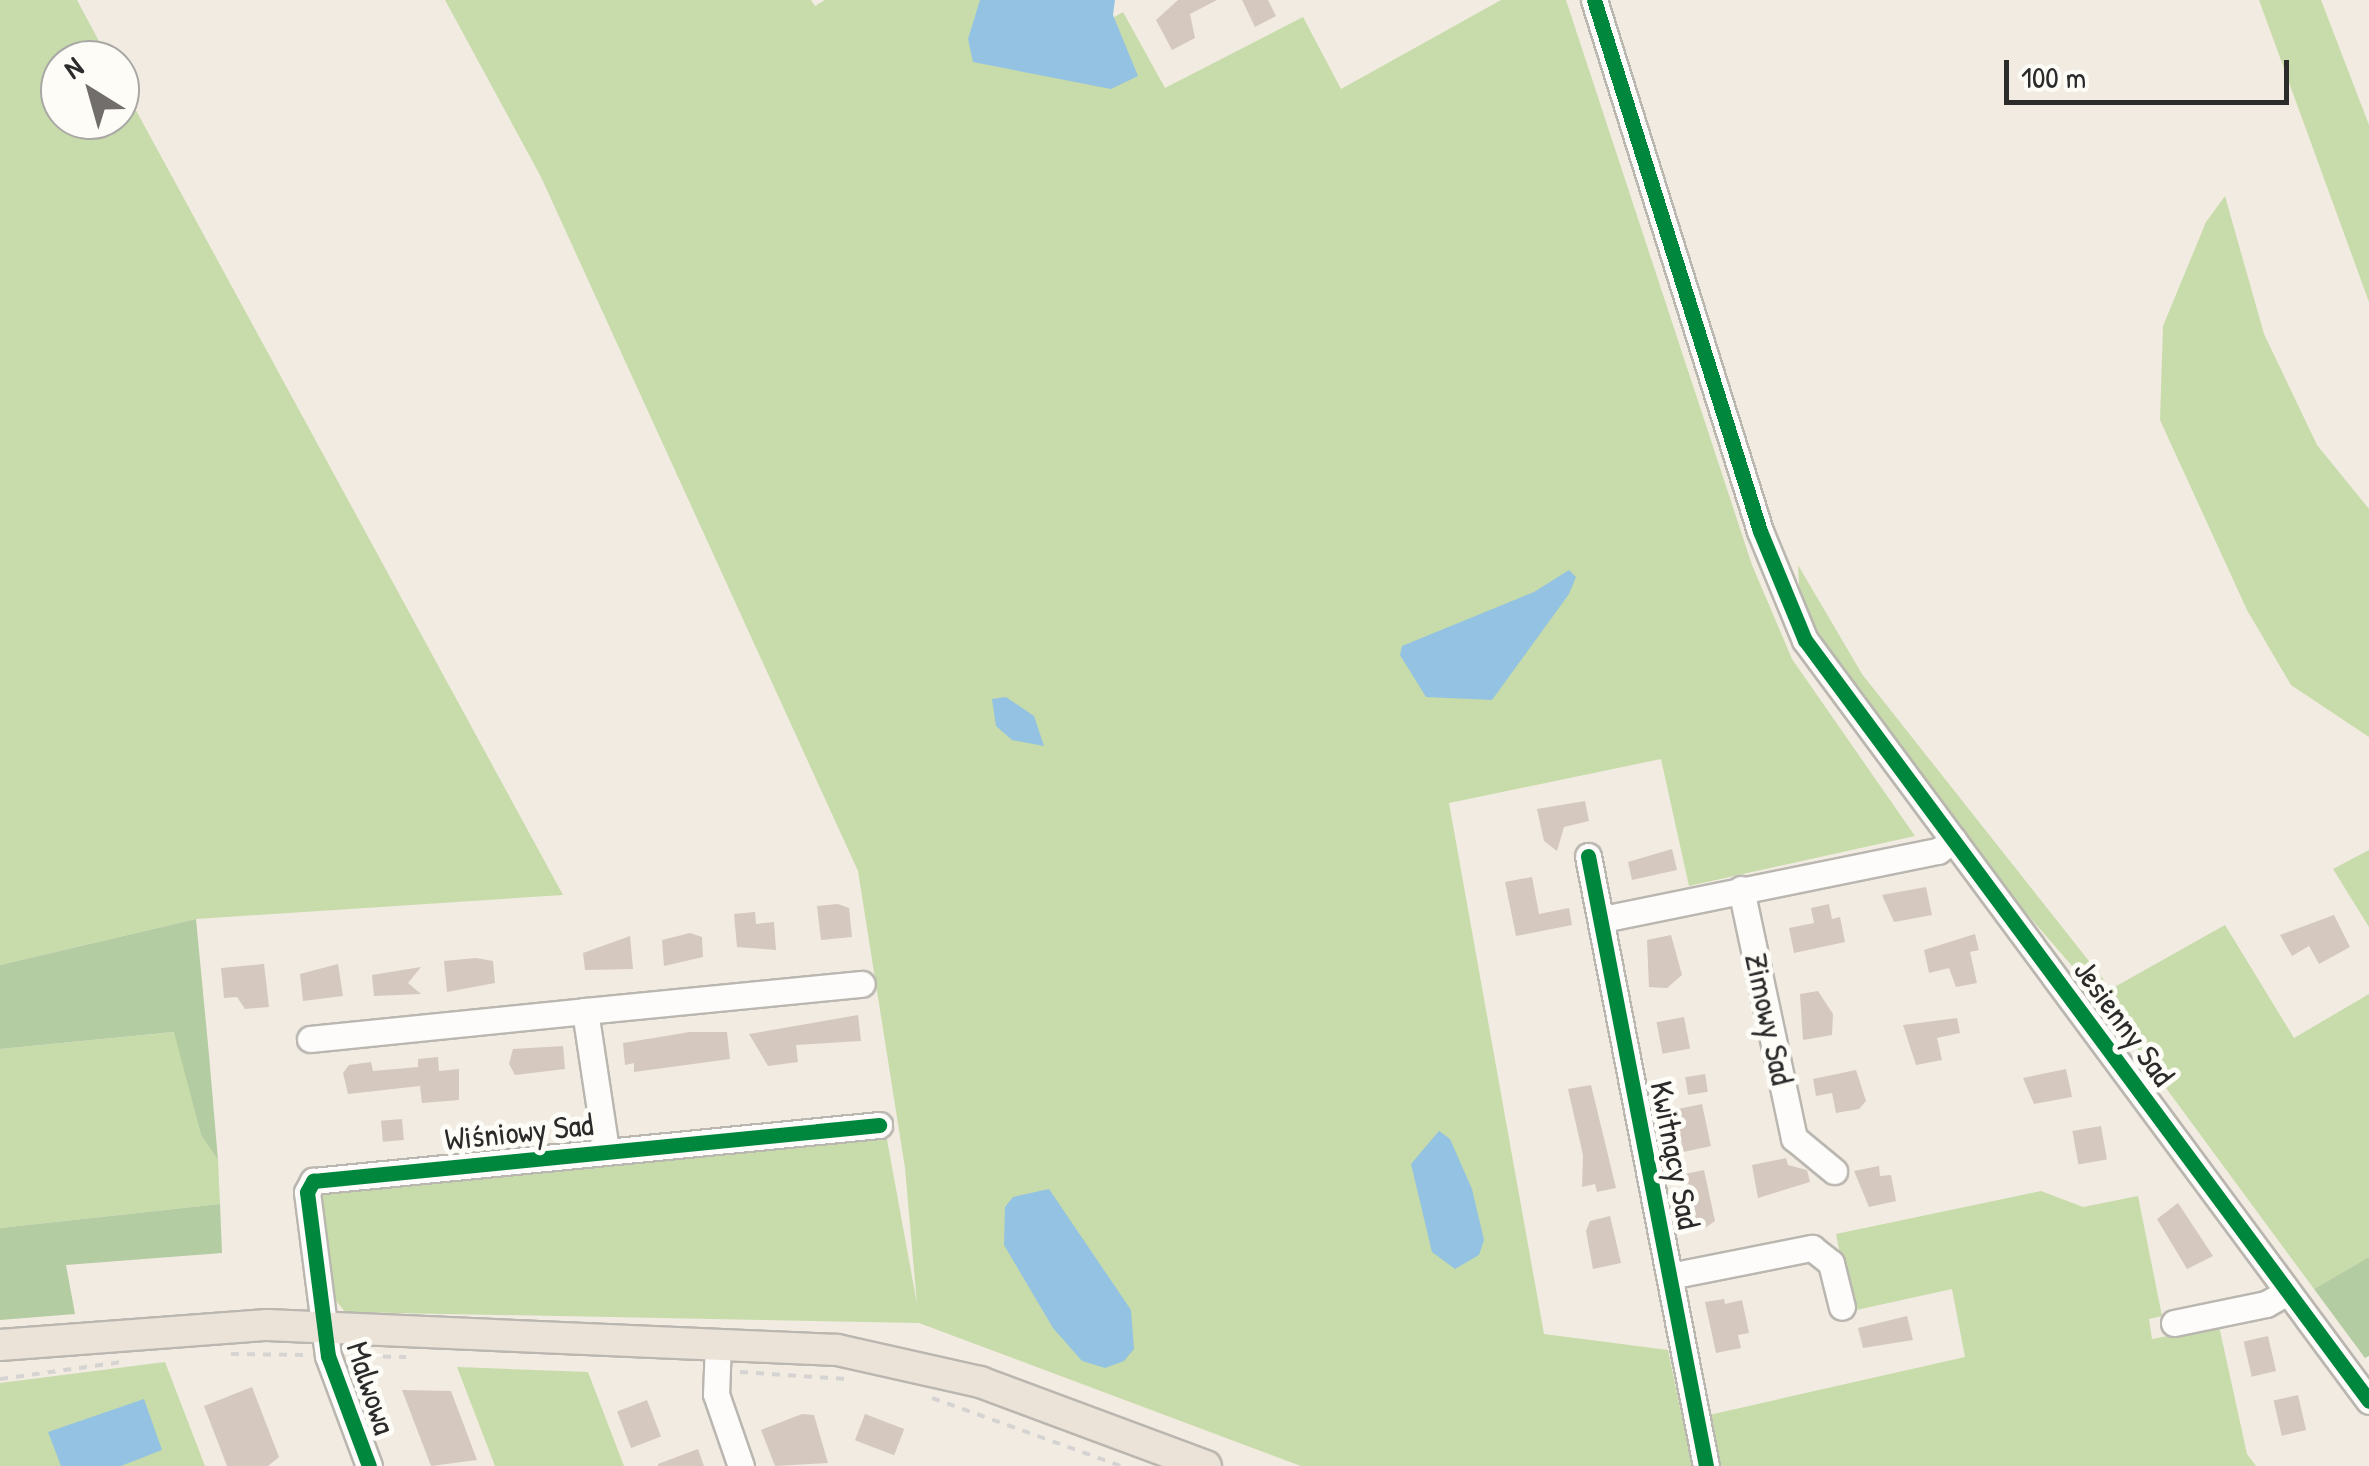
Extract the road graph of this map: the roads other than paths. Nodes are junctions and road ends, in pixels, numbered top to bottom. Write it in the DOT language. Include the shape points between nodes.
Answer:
graph roads {
  1 [pos="1594,0"];
  2 [pos="1953,840"];
  3 [pos="1588,856"];
  4 [pos="1741,889"];
  5 [pos="1603,919"];
  6 [pos="862,984"];
  7 [pos="586,1010"];
  8 [pos="310,1039"];
  9 [pos="878,1125"];
  10 [pos="606,1150"];
  11 [pos="1834,1170"];
  12 [pos="1670,1276"];
  13 [pos="2288,1292"];
  14 [pos="1842,1306"];
  15 [pos="2174,1323"];
  16 [pos="326,1341"];
  17 [pos="0,1346"];
  18 [pos="717,1357"];
  19 [pos="2364,1386"];
  20 [pos="368,1466"];
  21 [pos="741,1466"];
  22 [pos="1206,1466"];
  23 [pos="1706,1466"];
  1 -- 2 [label="street, Jesienny Sad" via="1765,544 1805,640"];
  2 -- 4 [label="street" via="1938,851"];
  2 -- 13 [label="street, Jesienny Sad"];
  3 -- 5 [label="street, Kwitnący Sad"];
  4 -- 5 [label="street"];
  4 -- 11 [label="street, Zimowy Sad" via="1794,1138"];
  5 -- 12 [label="street, Kwitnący Sad"];
  6 -- 7 [label="street"];
  7 -- 8 [label="street"];
  7 -- 10 [label="street"];
  9 -- 10 [label="street, Wiśniowy Sad"];
  10 -- 16 [label="street, Wiśniowy Sad" via="313,1182 307,1192"];
  12 -- 14 [label="street" via="1812,1248 1831,1263"];
  12 -- 23 [label="street, Kwitnący Sad"];
  13 -- 15 [label="street" via="2266,1304"];
  13 -- 19 [label="street, Jesienny Sad"];
  16 -- 17 [label="main road" via="182,1328"];
  16 -- 18 [label="main road"];
  16 -- 20 [label="street, Malwowa"];
  18 -- 21 [label="street" via="720,1411"];
  18 -- 22 [label="main road" via="898,1359"];
}
